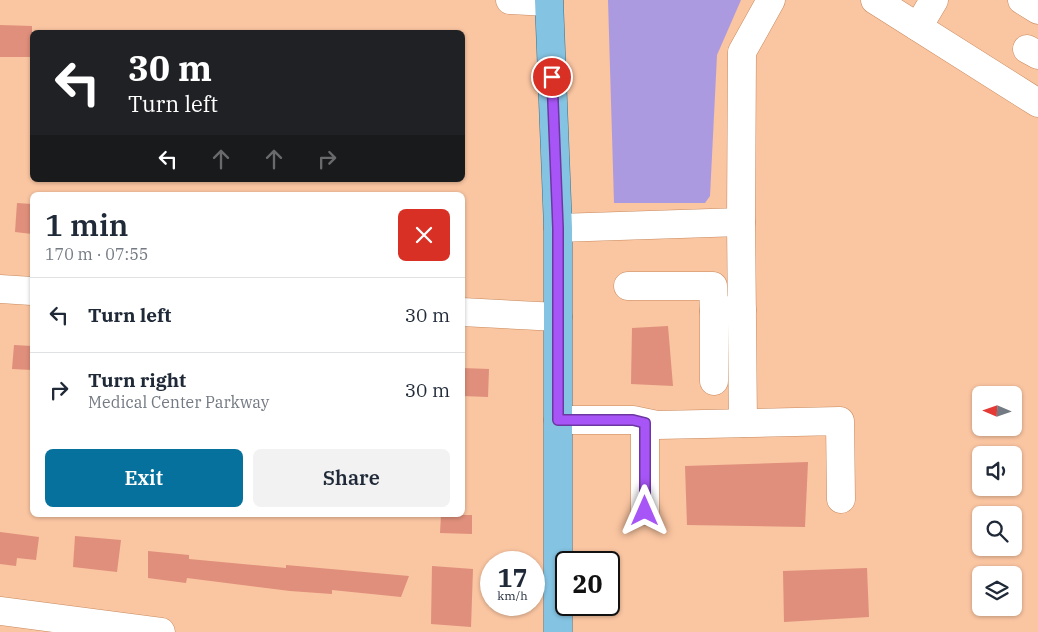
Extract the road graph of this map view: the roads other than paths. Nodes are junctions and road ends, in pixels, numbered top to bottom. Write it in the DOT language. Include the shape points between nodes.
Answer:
graph roads {
  1 [pos="510,0"];
  2 [pos="771,0"];
  3 [pos="875,0"];
  4 [pos="934,0"];
  5 [pos="1022,0"];
  6 [pos="549,1"];
  7 [pos="1038,10"];
  8 [pos="918,27"];
  9 [pos="1038,103"];
  10 [pos="741,222"];
  11 [pos="558,228"];
  12 [pos="628,286"];
  13 [pos="0,289"];
  14 [pos="30,291"];
  15 [pos="742,310"];
  16 [pos="714,311"];
  17 [pos="465,312"];
  18 [pos="558,317"];
  19 [pos="714,381"];
  20 [pos="558,420"];
  21 [pos="645,423"];
  22 [pos="743,423"];
  23 [pos="841,499"];
  24 [pos="645,511"];
  25 [pos="0,611"];
  26 [pos="161,632"];
  27 [pos="558,632"];
  1 -- 6 [label="street"];
  2 -- 10 [label="street" via="742,52"];
  3 -- 8 [label="street"];
  4 -- 8 [label="street"];
  5 -- 7 [label="street"];
  6 -- 11 [label="main road"];
  8 -- 9 [label="street"];
  10 -- 11 [label="street"];
  10 -- 15 [label="street"];
  11 -- 18 [label="main road"];
  12 -- 16 [label="street" via="713,286"];
  13 -- 14 [label="street"];
  15 -- 16 [label="street"];
  15 -- 22 [label="street"];
  16 -- 19 [label="street"];
  17 -- 18 [label="street"];
  18 -- 20 [label="main road"];
  20 -- 21 [label="street" via="633,420"];
  20 -- 27 [label="main road"];
  21 -- 22 [label="street"];
  21 -- 24 [label="street"];
  22 -- 23 [label="street" via="840,421"];
  25 -- 26 [label="street"];
}
